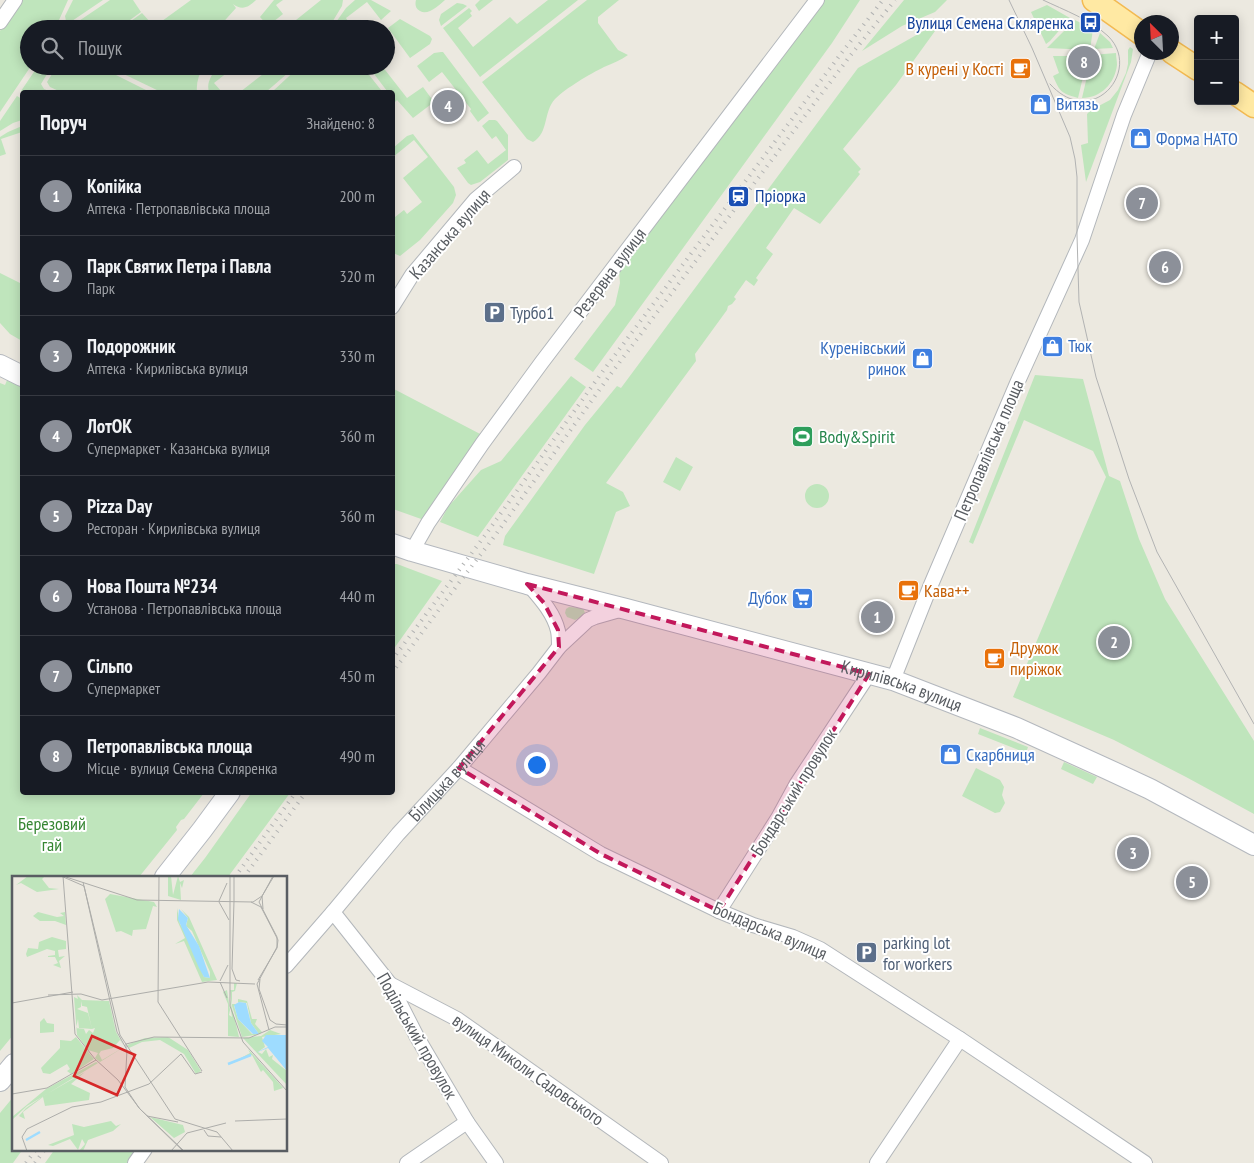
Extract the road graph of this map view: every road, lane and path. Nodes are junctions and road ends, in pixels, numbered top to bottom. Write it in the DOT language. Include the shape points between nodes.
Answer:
graph roads {
  1 [pos="15,0"];
  2 [pos="817,0"];
  3 [pos="1094,0"];
  4 [pos="1116,0"];
  5 [pos="1137,15"];
  6 [pos="0,22"];
  7 [pos="1134,28"];
  8 [pos="1179,41"];
  9 [pos="1194,51"];
  10 [pos="1179,57"];
  11 [pos="1147,60"];
  12 [pos="1194,66"];
  13 [pos="1239,79"];
  14 [pos="1254,88"];
  15 [pos="1239,96"];
  16 [pos="1254,106"];
  17 [pos="514,167"];
  18 [pos="395,302"];
  19 [pos="0,365"];
  20 [pos="20,375"];
  21 [pos="395,545"];
  22 [pos="412,551"];
  23 [pos="527,584"];
  24 [pos="626,609"];
  25 [pos="559,647"];
  26 [pos="869,674"];
  27 [pos="893,680"];
  28 [pos="459,768"];
  29 [pos="228,795"];
  30 [pos="1254,845"];
  31 [pos="166,876"];
  32 [pos="719,911"];
  33 [pos="333,912"];
  34 [pos="288,964"];
  35 [pos="390,984"];
  36 [pos="960,1039"];
  37 [pos="12,1066"];
  38 [pos="0,1081"];
  39 [pos="467,1122"];
  40 [pos="144,1150"];
  41 [pos="135,1163"];
  42 [pos="407,1163"];
  43 [pos="496,1163"];
  44 [pos="661,1163"];
  45 [pos="877,1163"];
  46 [pos="1145,1163"];
  1 -- 6 [label="street"];
  2 -- 22 [label="street, Резервна вулиця" via="542,362 482,444"];
  3 -- 7 [label="main road"];
  4 -- 5 [label="main road"];
  8 -- 9 [label="main road"];
  10 -- 12 [label="main road"];
  11 -- 27 [label="street, Петропавлівська площа" via="1124,115 1082,240 1018,381"];
  13 -- 14 [label="main road"];
  15 -- 16 [label="main road"];
  17 -- 18 [label="street, Казанська вулиця" via="476,199 412,275"];
  19 -- 20 [label="main road"];
  21 -- 22 [label="main road, Кирилівська вулиця"];
  22 -- 23 [label="main road, Кирилівська вулиця"];
  23 -- 24 [label="main road, Кирилівська вулиця"];
  23 -- 25 [label="street" via="553,618"];
  24 -- 25 [label="street, Білицька вулиця" via="595,616"];
  24 -- 26 [label="main road, Кирилівська вулиця"];
  25 -- 28 [label="street, Білицька вулиця"];
  26 -- 27 [label="main road, Кирилівська вулиця"];
  26 -- 32 [label="street, Бондарський провулок"];
  27 -- 30 [label="main road, Кирилівська вулиця" via="1017,728 1108,769"];
  28 -- 32 [label="street, Бондарська вулиця" via="601,854"];
  28 -- 33 [label="street, Білицька вулиця"];
  29 -- 31 [label="main road"];
  32 -- 36 [label="street, Бондарська вулиця" via="793,936 820,949"];
  33 -- 34 [label="street, Білицька вулиця"];
  33 -- 35 [label="street, Подільський провулок"];
  35 -- 39 [label="street, Подільський провулок"];
  35 -- 44 [label="street, вулиця Миколи Садовського" via="457,1020"];
  36 -- 45 [label="street"];
  36 -- 46 [label="street, Бондарська вулиця"];
  37 -- 38 [label="main road"];
  39 -- 42 [label="street"];
  39 -- 43 [label="street, Подільський провулок"];
  40 -- 41 [label="street"];
}
